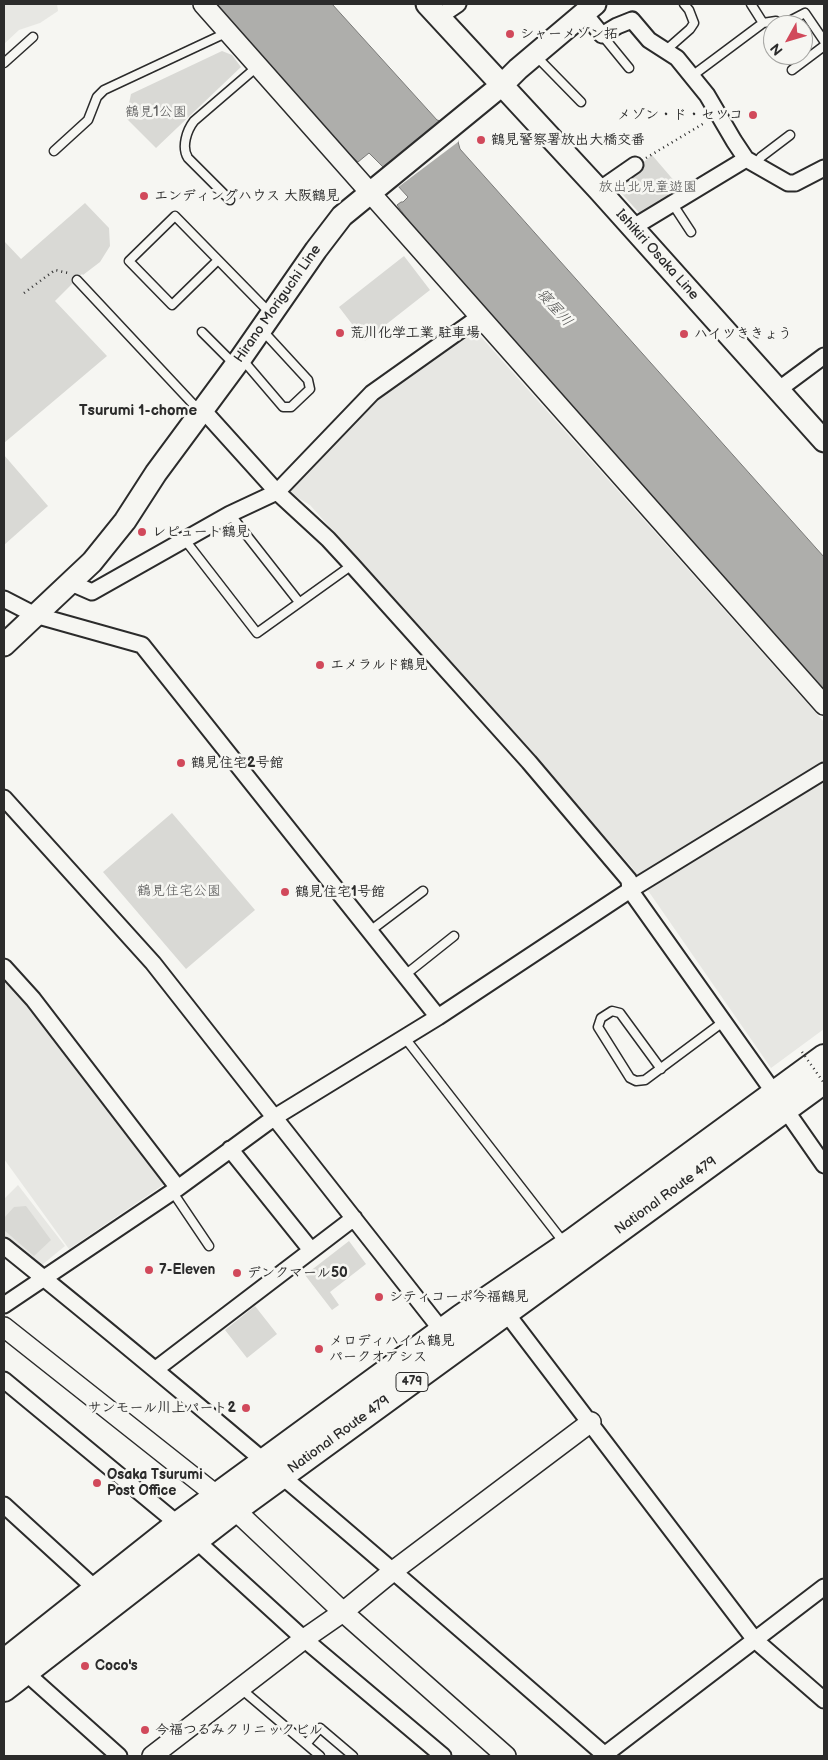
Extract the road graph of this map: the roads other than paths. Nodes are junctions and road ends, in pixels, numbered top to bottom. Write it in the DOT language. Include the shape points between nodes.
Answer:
graph roads {
  1 [pos="203,4"];
  2 [pos="458,4"];
  3 [pos="684,4"];
  4 [pos="751,4"];
  5 [pos="586,7"];
  6 [pos="433,10"];
  7 [pos="763,23"];
  8 [pos="813,24"];
  9 [pos="228,32"];
  10 [pos="602,35"];
  11 [pos="33,37"];
  12 [pos="824,41"];
  13 [pos="824,46"];
  14 [pos="665,51"];
  15 [pos="535,56"];
  16 [pos="4,63"];
  17 [pos="258,66"];
  18 [pos="629,68"];
  19 [pos="792,70"];
  20 [pos="692,76"];
  21 [pos="502,85"];
  22 [pos="580,102"];
  23 [pos="790,135"];
  24 [pos="54,151"];
  25 [pos="750,162"];
  26 [pos="635,165"];
  27 [pos="824,168"];
  28 [pos="375,188"];
  29 [pos="599,190"];
  30 [pos="230,200"];
  31 [pos="672,202"];
  32 [pos="632,228"];
  33 [pos="690,232"];
  34 [pos="218,260"];
  35 [pos="77,280"];
  36 [pos="479,317"];
  37 [pos="267,322"];
  38 [pos="202,332"];
  39 [pos="824,356"];
  40 [pos="238,362"];
  41 [pos="778,390"];
  42 [pos="203,410"];
  43 [pos="824,441"];
  44 [pos="277,492"];
  45 [pos="230,514"];
  46 [pos="185,540"];
  47 [pos="352,565"];
  48 [pos="69,582"];
  49 [pos="4,599"];
  50 [pos="299,602"];
  51 [pos="35,615"];
  52 [pos="4,645"];
  53 [pos="824,705"];
  54 [pos="824,771"];
  55 [pos="4,798"];
  56 [pos="630,890"];
  57 [pos="423,891"];
  58 [pos="370,931"];
  59 [pos="454,936"];
  60 [pos="4,967"];
  61 [pos="404,975"];
  62 [pos="438,1017"];
  63 [pos="723,1022"];
  64 [pos="404,1038"];
  65 [pos="813,1055"];
  66 [pos="661,1069"];
  67 [pos="824,1082"];
  68 [pos="780,1102"];
  69 [pos="275,1117"];
  70 [pos="230,1149"];
  71 [pos="824,1164"];
  72 [pos="175,1189"];
  73 [pos="354,1218"];
  74 [pos="566,1245"];
  75 [pos="4,1246"];
  76 [pos="209,1246"];
  77 [pos="311,1250"];
  78 [pos="44,1278"];
  79 [pos="4,1306"];
  80 [pos="507,1314"];
  81 [pos="4,1327"];
  82 [pos="442,1331"];
  83 [pos="457,1350"];
  84 [pos="156,1369"];
  85 [pos="4,1380"];
  86 [pos="591,1422"];
  87 [pos="273,1469"];
  88 [pos="226,1504"];
  89 [pos="4,1505"];
  90 [pos="178,1524"];
  91 [pos="196,1540"];
  92 [pos="393,1571"];
  93 [pos="824,1587"];
  94 [pos="97,1590"];
  95 [pos="343,1612"];
  96 [pos="304,1639"];
  97 [pos="755,1640"];
  98 [pos="10,1661"];
  99 [pos="240,1688"];
  100 [pos="4,1689"];
  101 [pos="824,1700"];
  102 [pos="306,1744"];
  103 [pos="119,1756"];
  104 [pos="152,1756"];
  105 [pos="320,1756"];
  106 [pos="353,1756"];
  107 [pos="443,1756"];
  108 [pos="506,1756"];
  109 [pos="605,1756"];
  1 -- 9 [label="street"];
  2 -- 6 [label="street"];
  3 -- 14 [label="lane" via="694,23"];
  4 -- 7 [label="lane"];
  5 -- 10 [label="street"];
  5 -- 15 [label="main road, Hirano Moriguchi Line"];
  6 -- 21 [label="main road, Ishikiri Osaka Line"];
  7 -- 20 [label="lane"];
  8 -- 12 [label="lane"];
  9 -- 17 [label="street"];
  9 -- 24 [label="lane" via="104,90 97,97 88,120"];
  10 -- 14 [label="street" via="632,20 649,40"];
  10 -- 18 [label="lane"];
  11 -- 16 [label="lane"];
  13 -- 19 [label="lane"];
  14 -- 20 [label="street" via="677,58"];
  15 -- 21 [label="main road, Hirano Moriguchi Line"];
  15 -- 22 [label="lane"];
  17 -- 28 [label="street"];
  17 -- 30 [label="lane" via="194,121 185,142 188,158"];
  20 -- 25 [label="street"];
  21 -- 28 [label="main road, Hirano Moriguchi Line"];
  21 -- 29 [label="main road, Ishikiri Osaka Line"];
  23 -- 25 [label="lane"];
  25 -- 27 [label="street" via="788,183 795,183"];
  25 -- 31 [label="street"];
  26 -- 29 [label="street"];
  28 -- 36 [label="street"];
  28 -- 37 [label="main road, Hirano Moriguchi Line" via="342,216"];
  29 -- 32 [label="main road, Ishikiri Osaka Line"];
  31 -- 32 [label="street"];
  31 -- 33 [label="lane"];
  32 -- 41 [label="main road, Ishikiri Osaka Line"];
  34 -- 34 [label="lane" via="175,216 129,261 172,306"];
  34 -- 37 [label="lane"];
  35 -- 42 [label="lane" via="193,404"];
  36 -- 44 [label="street" via="372,392"];
  36 -- 53 [label="street"];
  37 -- 40 [label="main road, Hirano Moriguchi Line"];
  37 -- 40 [label="lane" via="308,380 310,390 291,407 283,407"];
  38 -- 40 [label="lane"];
  39 -- 41 [label="street"];
  40 -- 42 [label="main road, Hirano Moriguchi Line"];
  41 -- 43 [label="main road, Ishikiri Osaka Line"];
  42 -- 44 [label="street"];
  42 -- 48 [label="main road, Hirano Moriguchi Line" via="125,521 92,562"];
  44 -- 45 [label="street"];
  44 -- 47 [label="street"];
  45 -- 46 [label="street"];
  45 -- 50 [label="lane"];
  46 -- 48 [label="street" via="92,592"];
  46 -- 50 [label="lane" via="258,633"];
  47 -- 50 [label="lane"];
  47 -- 56 [label="street" via="530,762 629,880"];
  48 -- 51 [label="main road, Hirano Moriguchi Line"];
  49 -- 51 [label="street"];
  51 -- 52 [label="main road, Hirano Moriguchi Line"];
  51 -- 58 [label="street" via="142,645"];
  54 -- 56 [label="street"];
  55 -- 69 [label="street" via="152,963"];
  56 -- 62 [label="street"];
  56 -- 63 [label="street"];
  57 -- 58 [label="lane"];
  58 -- 61 [label="street"];
  59 -- 61 [label="lane"];
  60 -- 72 [label="street" via="33,1000"];
  61 -- 62 [label="street"];
  62 -- 64 [label="street"];
  63 -- 66 [label="lane"];
  63 -- 68 [label="street"];
  64 -- 69 [label="street"];
  64 -- 74 [label="lane"];
  65 -- 68 [label="highway, National Route 479 / 479"];
  66 -- 66 [label="lane" via="645,1080 630,1078 598,1027 600,1018 612,1011 620,1013"];
  67 -- 68 [label="highway, National Route 479 / 479"];
  68 -- 71 [label="street"];
  68 -- 74 [label="highway, National Route 479 / 479"];
  68 -- 80 [label="highway, National Route 479 / 479"];
  69 -- 70 [label="street"];
  69 -- 73 [label="street"];
  70 -- 72 [label="street"];
  70 -- 77 [label="street"];
  72 -- 76 [label="lane"];
  72 -- 78 [label="street"];
  73 -- 77 [label="street"];
  73 -- 82 [label="street"];
  74 -- 82 [label="highway, National Route 479 / 479"];
  75 -- 78 [label="street"];
  77 -- 84 [label="street"];
  78 -- 79 [label="street"];
  78 -- 84 [label="street"];
  80 -- 83 [label="highway, National Route 479 / 479"];
  80 -- 86 [label="street"];
  81 -- 88 [label="street"];
  82 -- 83 [label="street"];
  82 -- 87 [label="highway, National Route 479 / 479"];
  83 -- 87 [label="highway, National Route 479 / 479"];
  84 -- 87 [label="street"];
  85 -- 90 [label="street"];
  86 -- 92 [label="street"];
  86 -- 97 [label="street"];
  87 -- 88 [label="highway, National Route 479 / 479"];
  87 -- 92 [label="street"];
  88 -- 90 [label="highway, National Route 479 / 479"];
  88 -- 91 [label="highway, National Route 479 / 479"];
  88 -- 95 [label="street"];
  89 -- 94 [label="street"];
  90 -- 91 [label="street"];
  90 -- 94 [label="highway, National Route 479 / 479"];
  91 -- 96 [label="street"];
  91 -- 98 [label="highway, National Route 479 / 479"];
  92 -- 95 [label="street"];
  92 -- 109 [label="street"];
  93 -- 97 [label="street"];
  94 -- 98 [label="highway, National Route 479 / 479"];
  95 -- 96 [label="street"];
  95 -- 108 [label="street"];
  96 -- 99 [label="street"];
  96 -- 107 [label="street"];
  97 -- 101 [label="street"];
  97 -- 109 [label="street"];
  98 -- 100 [label="highway, National Route 479 / 479"];
  98 -- 103 [label="street"];
  99 -- 102 [label="lane"];
  99 -- 104 [label="street"];
  102 -- 105 [label="lane"];
  102 -- 106 [label="lane" via="320,1728"];
}
